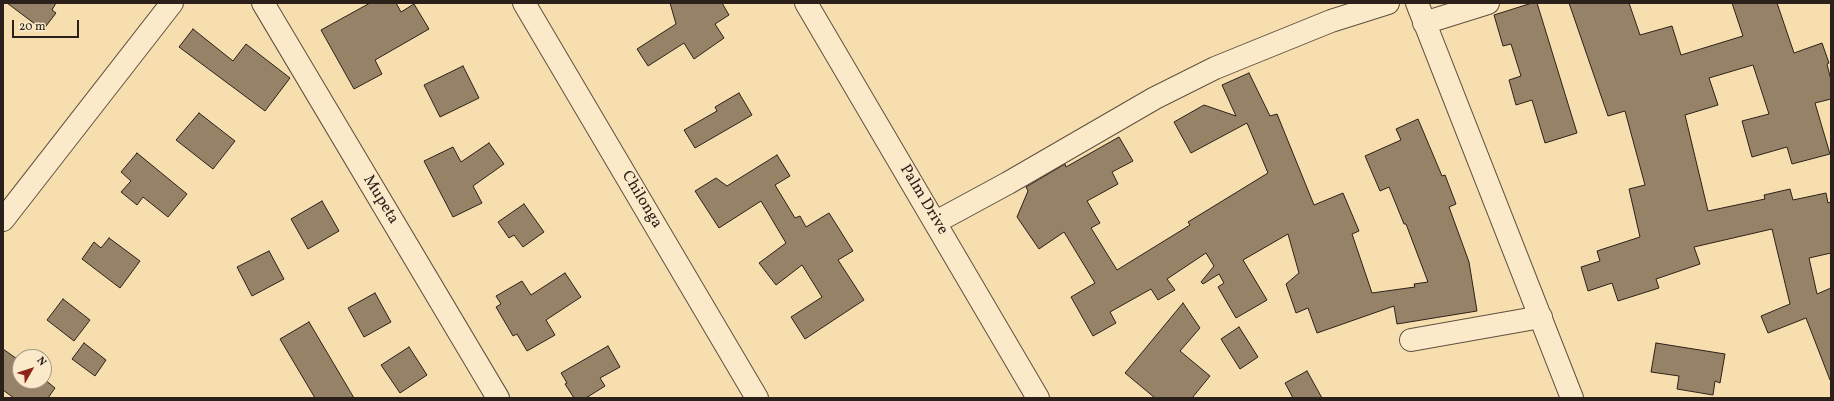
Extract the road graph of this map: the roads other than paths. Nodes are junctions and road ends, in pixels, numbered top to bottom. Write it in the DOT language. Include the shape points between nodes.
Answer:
graph roads {
  1 [pos="172,3"];
  2 [pos="263,3"];
  3 [pos="524,3"];
  4 [pos="806,3"];
  5 [pos="1388,3"];
  6 [pos="1488,3"];
  7 [pos="1420,13"];
  8 [pos="3,220"];
  9 [pos="936,222"];
  10 [pos="1540,317"];
  11 [pos="1411,340"];
  12 [pos="498,398"];
  13 [pos="757,398"];
  14 [pos="1038,398"];
  15 [pos="1572,398"];
  1 -- 8 [label="street"];
  2 -- 12 [label="street, Mupeta"];
  3 -- 13 [label="street, Chilonga"];
  4 -- 9 [label="street, Palm Drive"];
  5 -- 9 [label="street" via="1331,22 1215,68 1154,98"];
  6 -- 7 [label="street"];
  7 -- 10 [label="street"];
  9 -- 14 [label="street, Palm Drive"];
  10 -- 11 [label="street"];
  10 -- 15 [label="street"];
}
